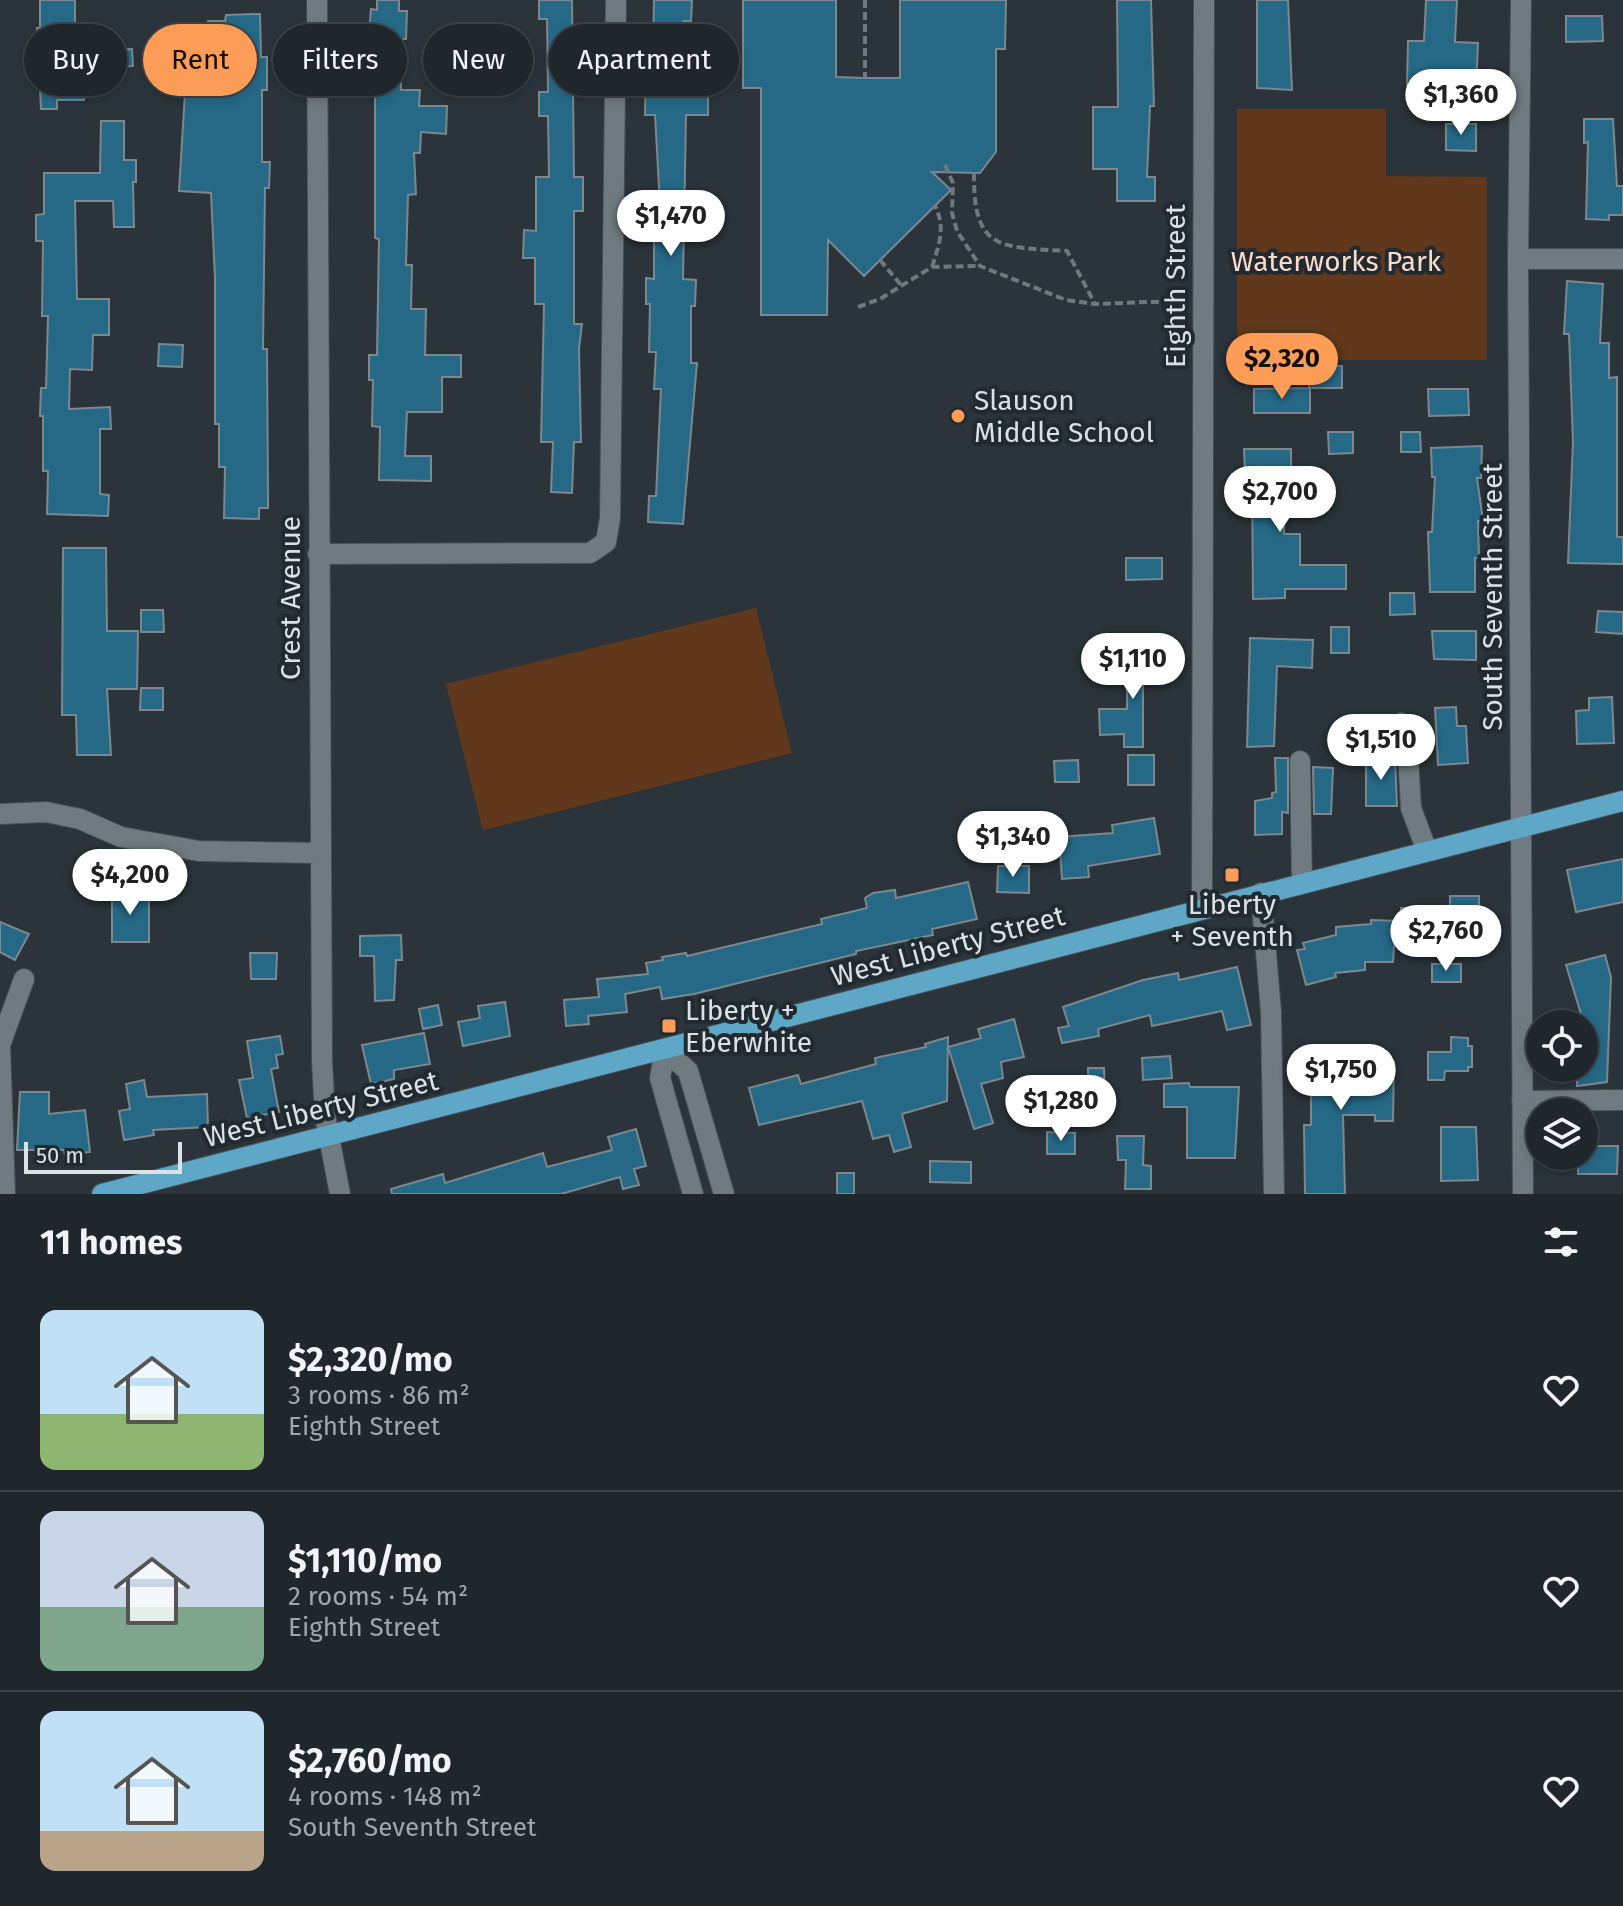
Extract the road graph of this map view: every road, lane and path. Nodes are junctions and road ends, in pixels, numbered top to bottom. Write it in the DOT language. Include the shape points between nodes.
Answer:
graph roads {
  1 [pos="317,0"];
  2 [pos="616,0"];
  3 [pos="865,0"];
  4 [pos="1204,0"];
  5 [pos="1521,0"];
  6 [pos="865,78"];
  7 [pos="945,165"];
  8 [pos="974,173"];
  9 [pos="935,206"];
  10 [pos="953,218"];
  11 [pos="941,221"];
  12 [pos="1518,259"];
  13 [pos="1623,259"];
  14 [pos="880,260"];
  15 [pos="980,266"];
  16 [pos="932,267"];
  17 [pos="901,285"];
  18 [pos="1176,301"];
  19 [pos="1095,304"];
  20 [pos="858,307"];
  21 [pos="318,554"];
  22 [pos="1401,723"];
  23 [pos="1300,761"];
  24 [pos="1623,801"];
  25 [pos="0,814"];
  26 [pos="1520,827"];
  27 [pos="1427,851"];
  28 [pos="320,853"];
  29 [pos="1302,883"];
  30 [pos="1261,893"];
  31 [pos="1202,908"];
  32 [pos="24,979"];
  33 [pos="665,1050"];
  34 [pos="1623,1100"];
  35 [pos="1522,1101"];
  36 [pos="329,1135"];
  37 [pos="5,1194"];
  38 [pos="102,1194"];
  39 [pos="340,1194"];
  40 [pos="693,1194"];
  41 [pos="724,1194"];
  42 [pos="1274,1194"];
  43 [pos="1523,1194"];
  1 -- 21 [label="street, Crest Avenue"];
  2 -- 21 [label="street" via="606,542 590,553"];
  3 -- 6 [label="path"];
  4 -- 31 [label="street, Eighth Street"];
  5 -- 12 [label="street, South Seventh Street"];
  7 -- 10 [label="path" via="953,183"];
  8 -- 19 [label="path" via="973,206 993,240 1004,248 1067,251"];
  9 -- 11 [label="path"];
  10 -- 11 [label="path"];
  10 -- 15 [label="path"];
  11 -- 16 [label="path"];
  12 -- 13 [label="street"];
  12 -- 26 [label="street, South Seventh Street"];
  14 -- 17 [label="path"];
  15 -- 16 [label="path"];
  15 -- 19 [label="path" via="1055,296"];
  16 -- 17 [label="path"];
  17 -- 20 [label="path"];
  18 -- 19 [label="path"];
  21 -- 28 [label="street, Crest Avenue"];
  22 -- 27 [label="street" via="1407,739 1411,808"];
  23 -- 29 [label="street"];
  24 -- 26 [label="main road, West Liberty Street"];
  25 -- 28 [label="street" via="46,812 80,819 121,837 199,851"];
  26 -- 27 [label="main road, West Liberty Street"];
  26 -- 35 [label="street, South Seventh Street"];
  27 -- 29 [label="main road, West Liberty Street"];
  28 -- 36 [label="street, Crest Avenue" via="322,1061"];
  29 -- 30 [label="main road, West Liberty Street"];
  30 -- 31 [label="main road, West Liberty Street"];
  30 -- 42 [label="street" via="1271,1012"];
  31 -- 33 [label="main road, West Liberty Street"];
  32 -- 37 [label="street" via="0,1045"];
  33 -- 36 [label="main road, West Liberty Street"];
  33 -- 40 [label="street" via="660,1078"];
  33 -- 41 [label="street" via="688,1071"];
  34 -- 35 [label="street"];
  35 -- 43 [label="street, South Seventh Street"];
  36 -- 38 [label="main road, West Liberty Street"];
  36 -- 39 [label="street, Crest Avenue"];
}
